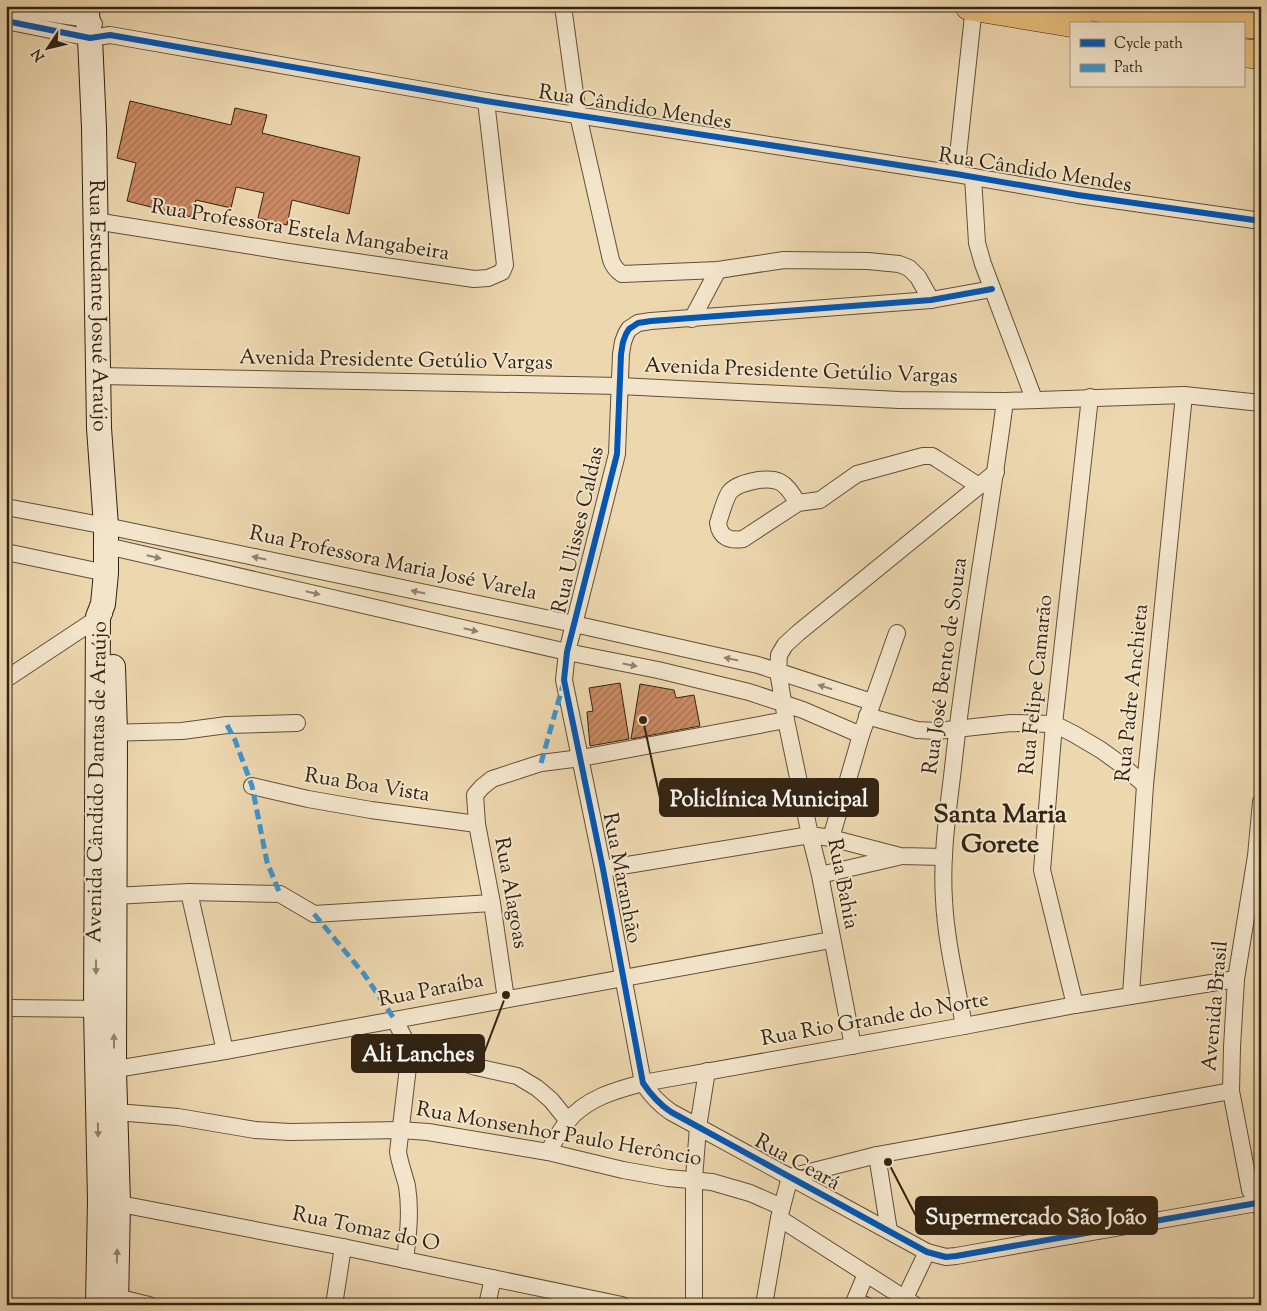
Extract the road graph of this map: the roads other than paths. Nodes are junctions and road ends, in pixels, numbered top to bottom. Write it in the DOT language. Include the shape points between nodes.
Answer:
graph roads {
  1 [pos="564,6"];
  2 [pos="972,6"];
  3 [pos="1088,6"];
  4 [pos="6,7"];
  5 [pos="1037,12"];
  6 [pos="1130,14"];
  7 [pos="6,21"];
  8 [pos="1071,22"];
  9 [pos="1086,22"];
  10 [pos="1223,22"];
  11 [pos="1244,24"];
  12 [pos="94,25"];
  13 [pos="1258,25"];
  14 [pos="1255,57"];
  15 [pos="486,101"];
  16 [pos="578,116"];
  17 [pos="956,174"];
  18 [pos="973,177"];
  19 [pos="95,221"];
  20 [pos="1261,221"];
  21 [pos="718,270"];
  22 [pos="992,289"];
  23 [pos="931,300"];
  24 [pos="692,319"];
  25 [pos="99,376"];
  26 [pos="620,386"];
  27 [pos="1184,395"];
  28 [pos="1090,397"];
  29 [pos="1034,399"];
  30 [pos="1005,402"];
  31 [pos="1261,403"];
  32 [pos="996,472"];
  33 [pos="979,486"];
  34 [pos="798,503"];
  35 [pos="6,507"];
  36 [pos="107,536"];
  37 [pos="6,552"];
  38 [pos="106,573"];
  39 [pos="104,611"];
  40 [pos="574,624"];
  41 [pos="897,633"];
  42 [pos="567,652"];
  43 [pos="778,671"];
  44 [pos="6,679"];
  45 [pos="564,680"];
  46 [pos="783,702"];
  47 [pos="869,709"];
  48 [pos="786,720"];
  49 [pos="297,723"];
  50 [pos="1054,724"];
  51 [pos="957,730"];
  52 [pos="106,732"];
  53 [pos="861,735"];
  54 [pos="581,758"];
  55 [pos="1145,785"];
  56 [pos="252,786"];
  57 [pos="1261,802"];
  58 [pos="105,812"];
  59 [pos="477,824"];
  60 [pos="810,835"];
  61 [pos="831,838"];
  62 [pos="900,856"];
  63 [pos="1258,856"];
  64 [pos="944,857"];
  65 [pos="603,869"];
  66 [pos="820,875"];
  67 [pos="189,892"];
  68 [pos="114,896"];
  69 [pos="492,903"];
  70 [pos="105,929"];
  71 [pos="832,940"];
  72 [pos="623,978"];
  73 [pos="1236,979"];
  74 [pos="1131,995"];
  75 [pos="506,998"];
  76 [pos="1076,1004"];
  77 [pos="6,1008"];
  78 [pos="105,1009"];
  79 [pos="395,1020"];
  80 [pos="964,1026"];
  81 [pos="408,1046"];
  82 [pos="853,1046"];
  83 [pos="225,1051"];
  84 [pos="105,1071"];
  85 [pos="707,1071"];
  86 [pos="643,1083"];
  87 [pos="1232,1091"];
  88 [pos="116,1112"];
  89 [pos="568,1121"];
  90 [pos="698,1127"];
  91 [pos="400,1130"];
  92 [pos="548,1152"];
  93 [pos="877,1155"];
  94 [pos="790,1177"];
  95 [pos="694,1180"];
  96 [pos="109,1202"];
  97 [pos="1259,1206"];
  98 [pos="780,1212"];
  99 [pos="889,1231"];
  100 [pos="343,1247"];
  101 [pos="927,1252"];
  102 [pos="405,1260"];
  103 [pos="866,1274"];
  104 [pos="493,1278"];
  105 [pos="107,1300"];
  106 [pos="910,1301"];
  107 [pos="861,1303"];
  108 [pos="149,1305"];
  109 [pos="334,1305"];
  110 [pos="488,1305"];
  111 [pos="622,1305"];
  112 [pos="694,1305"];
  113 [pos="764,1305"];
  1 -- 16 [label="street"];
  2 -- 5 [label="highway"];
  2 -- 17 [label="street"];
  3 -- 6 [label="highway"];
  3 -- 9 [label="highway"];
  4 -- 12 [label="street, Rua Cândido Mendes"];
  5 -- 8 [label="highway"];
  6 -- 10 [label="highway"];
  7 -- 12 [label="street, Rua Cândido Mendes"];
  11 -- 13 [label="highway"];
  12 -- 15 [label="street, Rua Cândido Mendes"];
  12 -- 19 [label="main road, Rua Estudante Josué Araújo"];
  13 -- 14 [label="street"];
  15 -- 16 [label="street, Rua Cândido Mendes"];
  15 -- 19 [label="street, Rua Professora Estela Mangabeira" via="505,265 502,272 488,278 474,280"];
  16 -- 17 [label="street, Rua Cândido Mendes"];
  16 -- 21 [label="street" via="613,266 622,274"];
  17 -- 18 [label="street, Rua Cândido Mendes"];
  18 -- 20 [label="street, Rua Cândido Mendes"];
  18 -- 22 [label="street" via="977,243"];
  19 -- 25 [label="main road, Rua Estudante Josué Araújo"];
  21 -- 23 [label="street" via="784,260 899,264 918,276"];
  21 -- 24 [label="street"];
  22 -- 23 [label="street"];
  22 -- 29 [label="street"];
  23 -- 24 [label="street"];
  24 -- 26 [label="street, Rua Ulisses Caldas" via="638,323 629,329 621,354"];
  25 -- 26 [label="street, Avenida Presidente Getúlio Vargas"];
  25 -- 36 [label="main road, Rua Estudante Josué Araújo" via="99,428"];
  26 -- 30 [label="street, Avenida Presidente Getúlio Vargas"];
  26 -- 40 [label="street, Rua Ulisses Caldas" via="617,454"];
  27 -- 28 [label="street, Avenida Presidente Getúlio Vargas"];
  27 -- 31 [label="street, Avenida Presidente Getúlio Vargas"];
  27 -- 55 [label="street, Rua Padre Anchieta"];
  28 -- 29 [label="street, Avenida Presidente Getúlio Vargas"];
  28 -- 50 [label="street, Rua Felipe Camarão"];
  29 -- 30 [label="street, Avenida Presidente Getúlio Vargas"];
  30 -- 32 [label="street, Rua José Bento de Souza"];
  32 -- 33 [label="street"];
  32 -- 51 [label="street, Rua José Bento de Souza"];
  33 -- 34 [label="street" via="937,458 923,456 857,474 820,500"];
  33 -- 43 [label="street" via="798,633 779,655"];
  34 -- 34 [label="street" via="743,539 726,538 718,527 729,494 745,482 779,481"];
  35 -- 36 [label="street"];
  36 -- 38 [label="main road, Rua Estudante Josué Araújo"];
  40 -- 36 [label="street, Rua Professora Maria José Varela, one-way"];
  36 -- 42 [label="street, Rua Professora Maria José Varela, one-way"];
  37 -- 38 [label="street"];
  38 -- 39 [label="main road, Rua Estudante Josué Araújo"];
  39 -- 44 [label="street"];
  39 -- 52 [label="main road, Avenida Cândido Dantas de Araújo"];
  40 -- 42 [label="street, Rua Ulisses Caldas"];
  43 -- 40 [label="street, Rua Professora Maria José Varela, one-way"];
  41 -- 47 [label="street"];
  42 -- 45 [label="street, Rua Ulisses Caldas"];
  42 -- 46 [label="street, Rua Professora Maria José Varela, one-way" via="658,670"];
  43 -- 46 [label="street, Rua Bahia"];
  47 -- 43 [label="street, Rua Professora Maria José Varela, one-way"];
  45 -- 54 [label="street, Rua Maranhão"];
  46 -- 48 [label="street, Rua Bahia"];
  46 -- 53 [label="street, Rua Professora Maria José Varela"];
  47 -- 51 [label="street, Rua Professora Maria José Varela" via="917,730"];
  47 -- 53 [label="street"];
  48 -- 54 [label="street"];
  48 -- 60 [label="street, Rua Bahia"];
  49 -- 52 [label="street" via="227,725 182,731"];
  50 -- 51 [label="street, Rua Professora Maria José Varela" via="1011,724"];
  50 -- 55 [label="street" via="1101,750"];
  50 -- 76 [label="street, Rua Felipe Camarão" via="1042,870"];
  51 -- 64 [label="street, Rua José Bento de Souza"];
  52 -- 58 [label="main road, Avenida Cândido Dantas de Araújo"];
  53 -- 61 [label="street"];
  54 -- 59 [label="street, Rua Alagoas" via="541,762 492,779 476,795"];
  54 -- 65 [label="street, Rua Maranhão"];
  55 -- 74 [label="street, Rua Padre Anchieta"];
  56 -- 59 [label="street, Rua Boa Vista" via="317,801"];
  57 -- 63 [label="street, Avenida Brasil"];
  58 -- 68 [label="main road, Avenida Cândido Dantas de Araújo"];
  58 -- 70 [label="main road, Avenida Cândido Dantas de Araújo"];
  59 -- 69 [label="street, Rua Alagoas"];
  60 -- 61 [label="street"];
  60 -- 65 [label="street"];
  60 -- 66 [label="street, Rua Bahia"];
  61 -- 62 [label="street"];
  62 -- 64 [label="street"];
  62 -- 66 [label="street"];
  63 -- 73 [label="street, Avenida Brasil"];
  64 -- 80 [label="street, Rua José Bento de Souza" via="944,900"];
  65 -- 72 [label="street, Rua Maranhão"];
  66 -- 71 [label="street, Rua Bahia"];
  67 -- 68 [label="street"];
  67 -- 69 [label="street" via="280,894 314,914"];
  67 -- 83 [label="street"];
  68 -- 70 [label="main road, Avenida Cândido Dantas de Araújo"];
  69 -- 75 [label="street, Rua Alagoas"];
  70 -- 78 [label="main road, Avenida Cândido Dantas de Araújo"];
  71 -- 72 [label="street, Rua Paraíba"];
  71 -- 82 [label="street, Rua Bahia"];
  72 -- 75 [label="street, Rua Paraíba"];
  72 -- 86 [label="street, Rua Maranhão"];
  73 -- 74 [label="street, Rua Rio Grande do Norte"];
  73 -- 87 [label="street, Avenida Brasil"];
  74 -- 76 [label="street, Rua Rio Grande do Norte"];
  75 -- 79 [label="street, Rua Paraíba"];
  76 -- 80 [label="street, Rua Rio Grande do Norte"];
  77 -- 78 [label="street"];
  78 -- 84 [label="main road, Avenida Cândido Dantas de Araújo"];
  79 -- 81 [label="street"];
  79 -- 83 [label="street, Rua Paraíba"];
  80 -- 82 [label="street, Rua Rio Grande do Norte"];
  81 -- 89 [label="street" via="517,1076 551,1100"];
  81 -- 91 [label="street"];
  82 -- 85 [label="street, Rua Rio Grande do Norte"];
  83 -- 84 [label="street, Rua Paraíba"];
  84 -- 88 [label="main road, Avenida Cândido Dantas de Araújo"];
  84 -- 96 [label="main road, Avenida Cândido Dantas de Araújo, one-way"];
  85 -- 86 [label="street, Rua Rio Grande do Norte"];
  85 -- 90 [label="street"];
  86 -- 89 [label="street, Rua Rio Grande do Norte" via="609,1092 590,1102"];
  86 -- 90 [label="street, Rua Ceará" via="661,1106"];
  87 -- 93 [label="street, Rua Ceará"];
  87 -- 97 [label="street, Avenida Brasil" via="1250,1190"];
  88 -- 91 [label="street, Rua Monsenhor Paulo Herôncio" via="178,1117 255,1130"];
  88 -- 96 [label="main road, Avenida Cândido Dantas de Araújo"];
  89 -- 92 [label="street, Rua Rio Grande do Norte"];
  90 -- 94 [label="street, Rua Ceará"];
  90 -- 95 [label="street"];
  91 -- 92 [label="street, Rua Monsenhor Paulo Herôncio"];
  91 -- 102 [label="street" via="398,1152 409,1204"];
  92 -- 95 [label="street, Rua Monsenhor Paulo Herôncio" via="623,1170"];
  93 -- 94 [label="street, Rua Ceará"];
  93 -- 99 [label="street"];
  94 -- 98 [label="street"];
  94 -- 99 [label="street, Rua Ceará"];
  95 -- 98 [label="street, Rua Monsenhor Paulo Herôncio" via="750,1193"];
  95 -- 112 [label="street"];
  96 -- 100 [label="street, Rua Tomaz do O"];
  96 -- 105 [label="main road, Avenida Cândido Dantas de Araújo"];
  97 -- 101 [label="street, Rua Ceará" via="946,1257"];
  98 -- 103 [label="street, Rua Monsenhor Paulo Herôncio"];
  98 -- 113 [label="street"];
  99 -- 101 [label="street, Rua Ceará"];
  100 -- 102 [label="street, Rua Tomaz do O"];
  100 -- 109 [label="street"];
  101 -- 106 [label="street"];
  102 -- 104 [label="street, Rua Tomaz do O"];
  103 -- 106 [label="street, Rua Monsenhor Paulo Herôncio"];
  103 -- 107 [label="street"];
  104 -- 110 [label="street"];
  104 -- 111 [label="street, Rua Tomaz do O"];
  105 -- 108 [label="street"];
}
